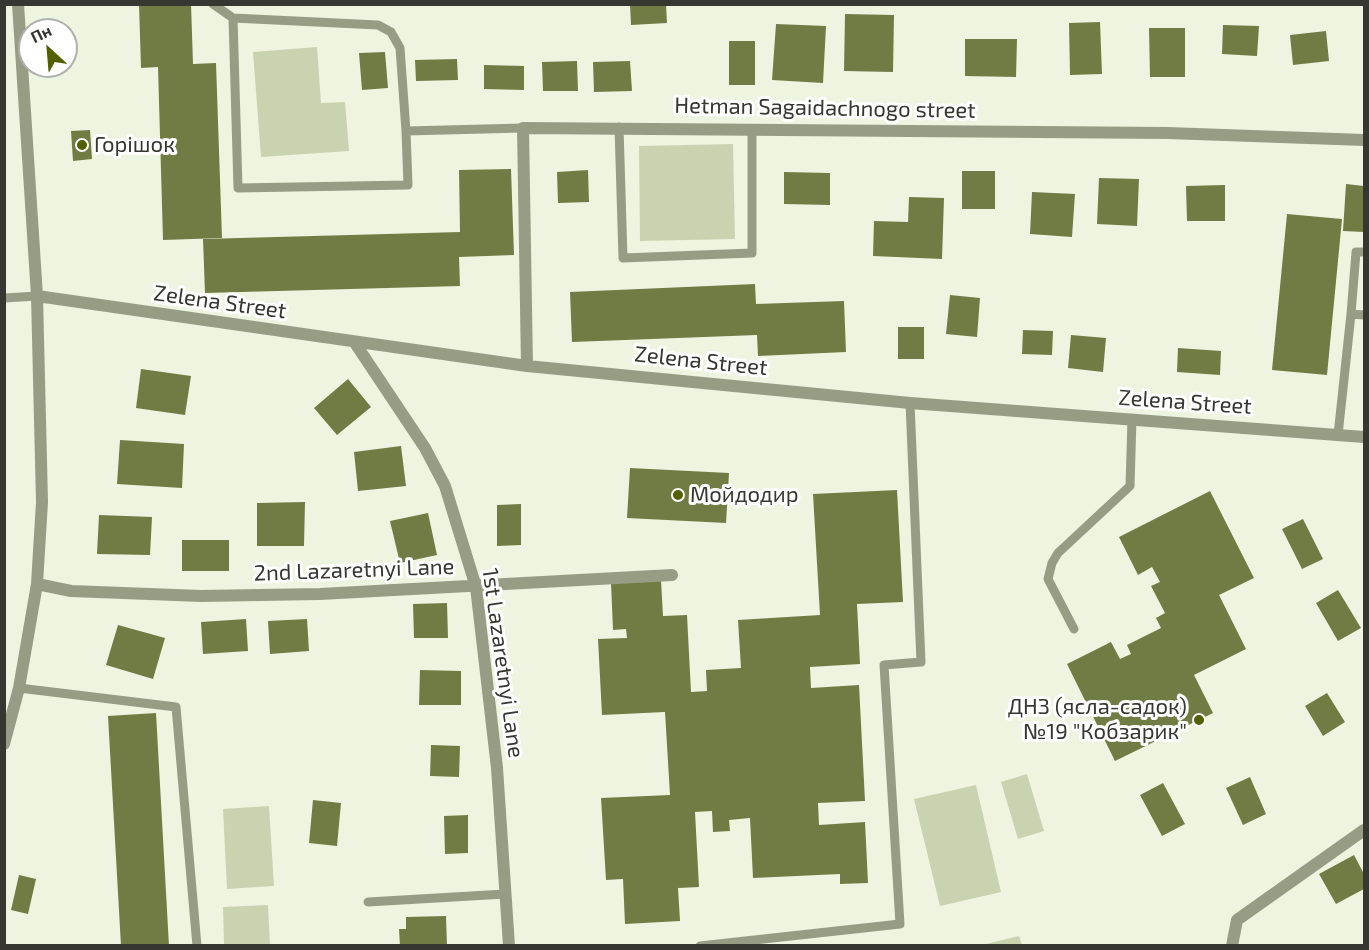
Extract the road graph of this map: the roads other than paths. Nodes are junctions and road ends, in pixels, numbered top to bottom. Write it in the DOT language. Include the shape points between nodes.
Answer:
graph roads {
  1 [pos="18,4"];
  2 [pos="213,4"];
  3 [pos="233,18"];
  4 [pos="619,127"];
  5 [pos="523,128"];
  6 [pos="752,129"];
  7 [pos="406,130"];
  8 [pos="1365,140"];
  9 [pos="1365,252"];
  10 [pos="37,296"];
  11 [pos="4,298"];
  12 [pos="1351,314"];
  13 [pos="1365,315"];
  14 [pos="355,343"];
  15 [pos="527,366"];
  16 [pos="910,404"];
  17 [pos="1132,419"];
  18 [pos="1338,435"];
  19 [pos="1365,437"];
  20 [pos="672,575"];
  21 [pos="37,584"];
  22 [pos="476,587"];
  23 [pos="1074,629"];
  24 [pos="19,688"];
  25 [pos="5,738"];
  26 [pos="1365,830"];
  27 [pos="505,894"];
  28 [pos="368,902"];
  29 [pos="197,945"];
  30 [pos="509,945"];
  31 [pos="700,945"];
  32 [pos="1232,945"];
  1 -- 10 [label="street"];
  2 -- 3 [label="lane"];
  3 -- 7 [label="lane" via="378,25 392,32 400,48"];
  3 -- 7 [label="lane" via="238,188 408,185"];
  4 -- 5 [label="street, Hetman Sagaidachnogo street"];
  4 -- 6 [label="street, Hetman Sagaidachnogo street"];
  4 -- 6 [label="lane" via="623,258 752,254"];
  5 -- 7 [label="lane"];
  5 -- 15 [label="street"];
  6 -- 8 [label="street, Hetman Sagaidachnogo street" via="1168,133"];
  9 -- 12 [label="lane" via="1356,252"];
  10 -- 11 [label="lane"];
  10 -- 14 [label="street, Zelena Street"];
  10 -- 21 [label="street" via="42,502"];
  12 -- 13 [label="lane"];
  12 -- 18 [label="lane"];
  14 -- 15 [label="street, Zelena Street"];
  14 -- 22 [label="street, 1st Lazaretnyi Lane" via="425,448 445,486"];
  15 -- 16 [label="street, Zelena Street"];
  16 -- 17 [label="street, Zelena Street"];
  16 -- 31 [label="lane" via="921,662 884,665 900,924"];
  17 -- 18 [label="street, Zelena Street"];
  17 -- 23 [label="lane" via="1130,486 1052,563 1048,579"];
  18 -- 19 [label="street, Zelena Street"];
  20 -- 22 [label="street, 2nd Lazaretnyi Lane"];
  21 -- 22 [label="street, 2nd Lazaretnyi Lane" via="71,591 201,596"];
  21 -- 24 [label="street"];
  22 -- 27 [label="street, 1st Lazaretnyi Lane" via="497,768"];
  24 -- 25 [label="street"];
  24 -- 29 [label="lane" via="176,706"];
  26 -- 32 [label="street" via="1237,920"];
  27 -- 28 [label="lane"];
  27 -- 30 [label="street, 1st Lazaretnyi Lane"];
}
